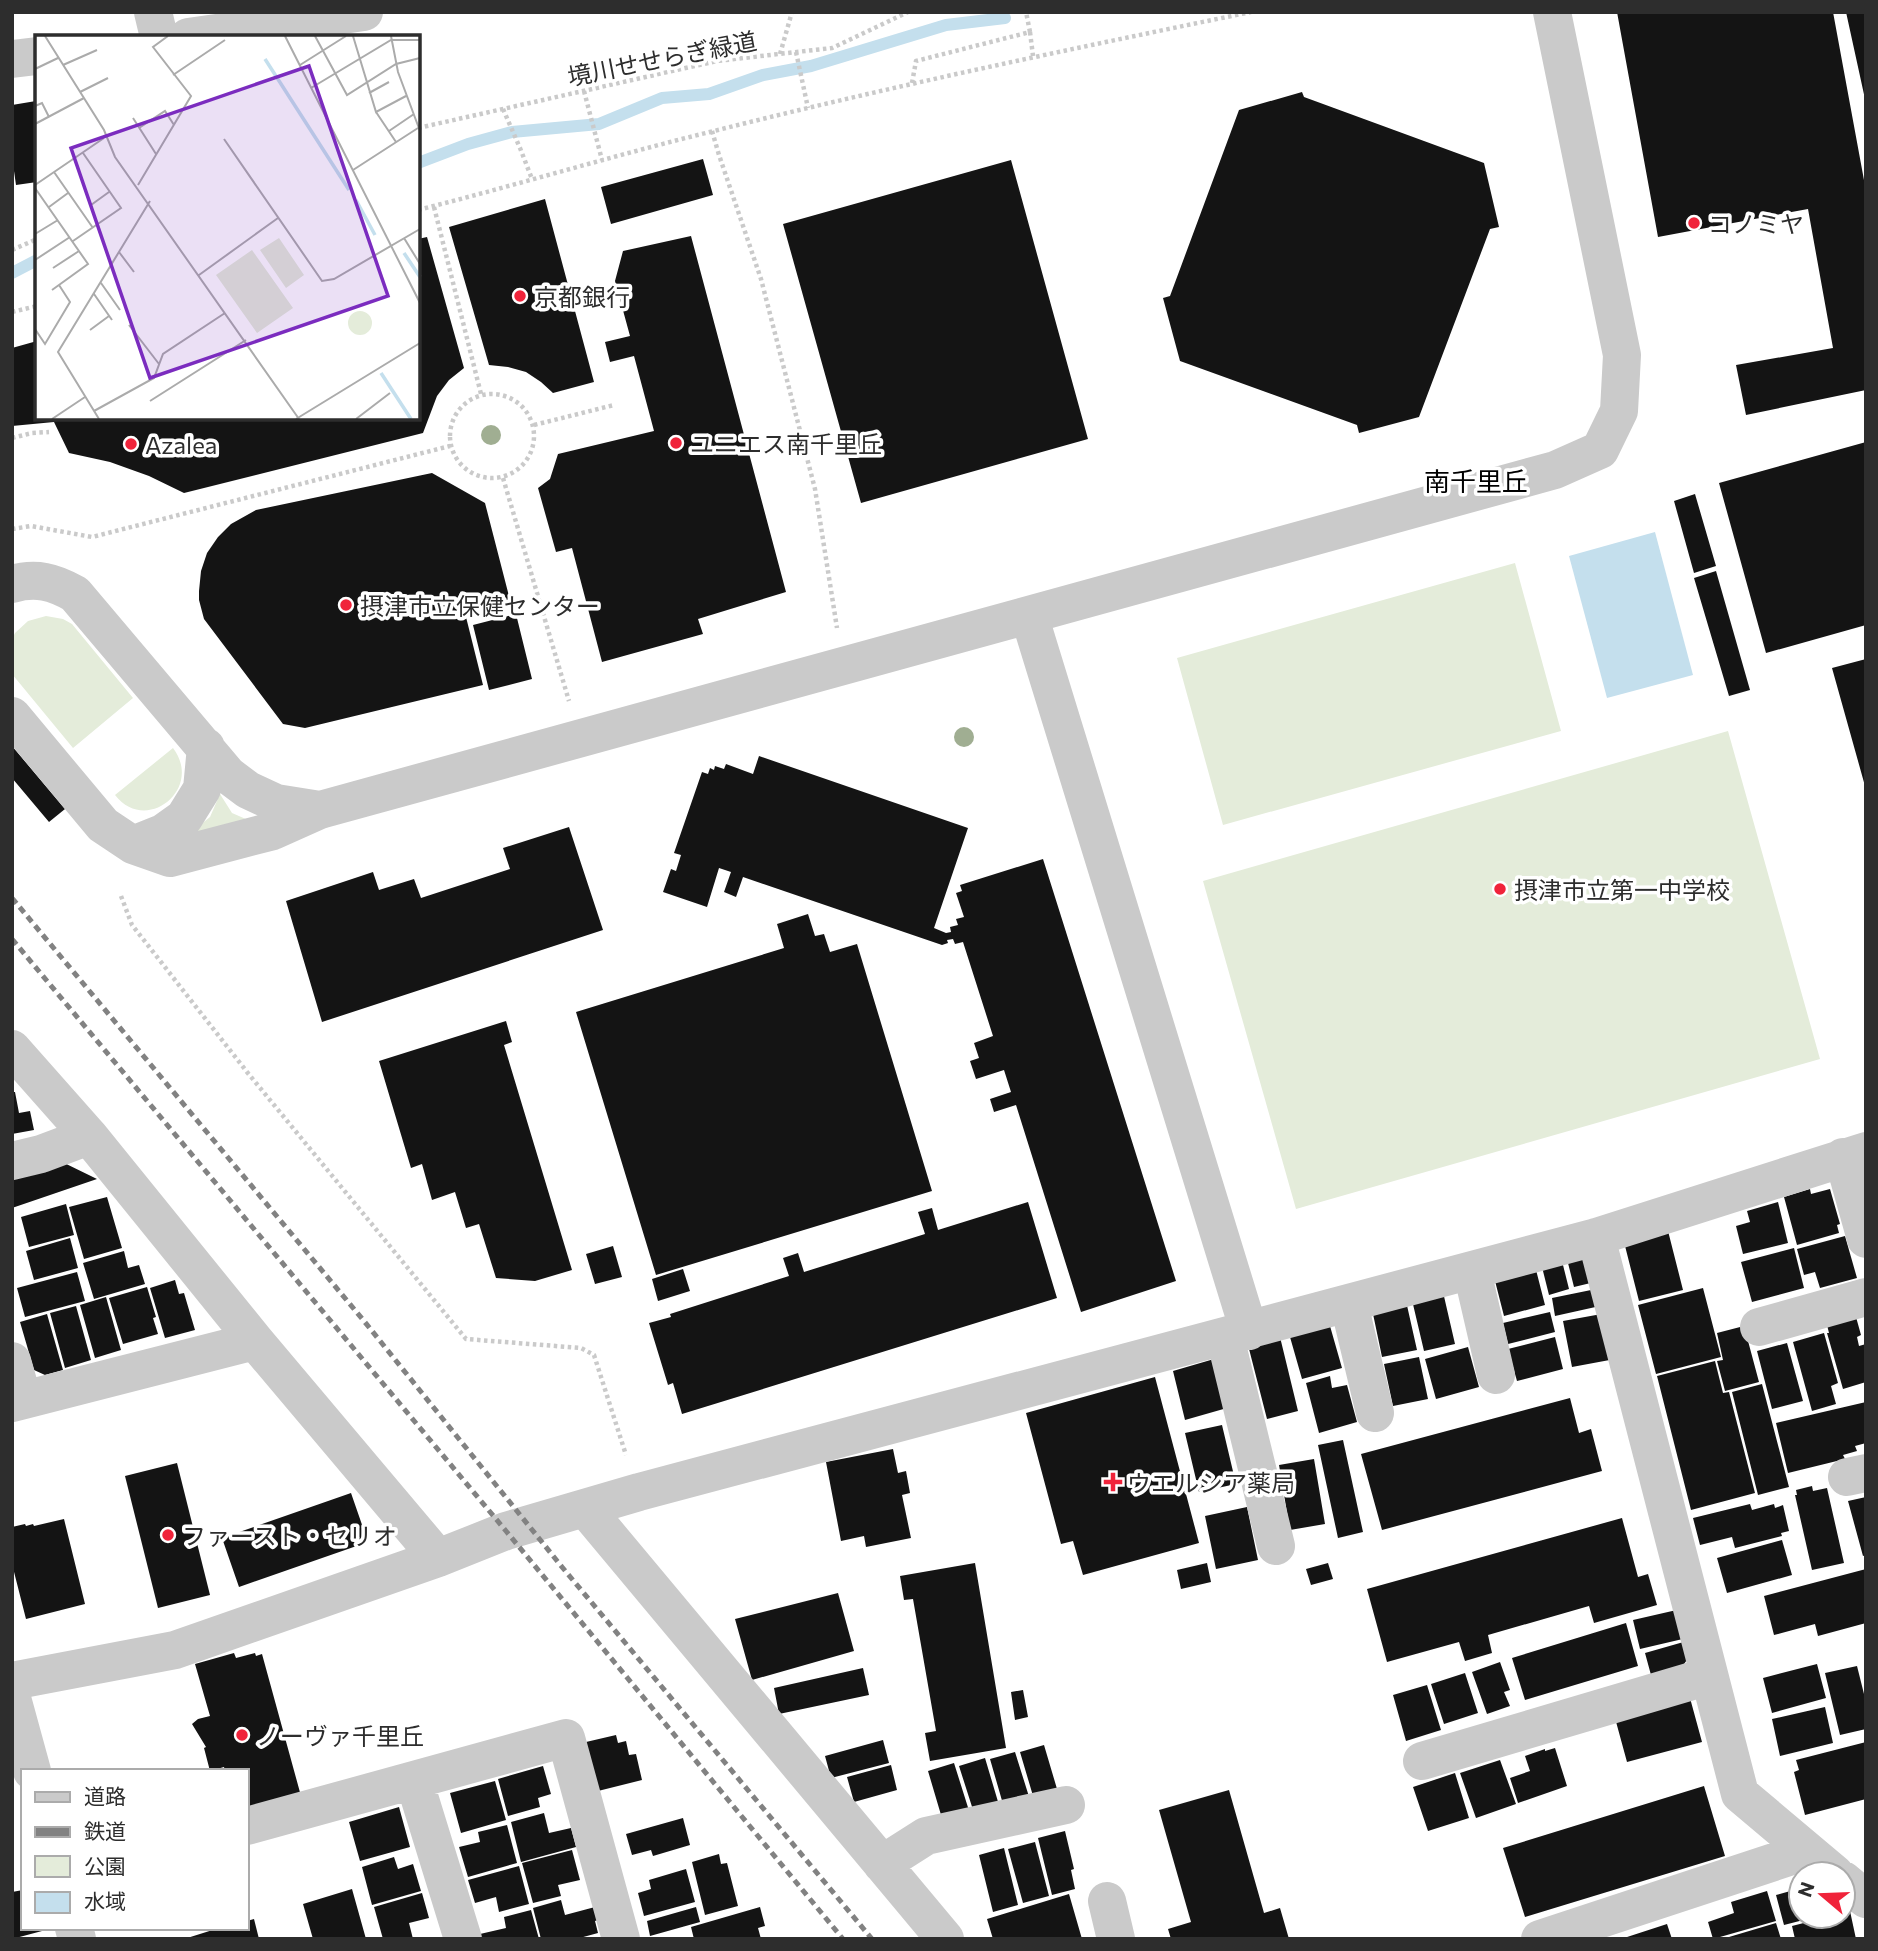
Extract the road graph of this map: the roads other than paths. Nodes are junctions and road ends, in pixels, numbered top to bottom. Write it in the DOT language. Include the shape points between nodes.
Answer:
graph roads {
  1 [pos="153,12"];
  2 [pos="363,12"];
  3 [pos="1552,12"];
  4 [pos="159,35"];
  5 [pos="202,35"];
  6 [pos="35,56"];
  7 [pos="12,59"];
  8 [pos="12,584"];
  9 [pos="1029,615"];
  10 [pos="12,716"];
  11 [pos="206,747"];
  12 [pos="320,810"];
  13 [pos="132,845"];
  14 [pos="12,1049"];
  15 [pos="89,1136"];
  16 [pos="1854,1154"];
  17 [pos="12,1161"];
  18 [pos="1596,1237"];
  19 [pos="1866,1239"];
  20 [pos="1472,1271"];
  21 [pos="1866,1297"];
  22 [pos="1349,1304"];
  23 [pos="1759,1327"];
  24 [pos="1237,1334"];
  25 [pos="255,1341"];
  26 [pos="12,1361"];
  27 [pos="1496,1376"];
  28 [pos="18,1401"];
  29 [pos="1375,1413"];
  30 [pos="584,1508"];
  31 [pos="1276,1546"];
  32 [pos="438,1558"];
  33 [pos="1709,1676"];
  34 [pos="12,1681"];
  35 [pos="12,1698"];
  36 [pos="1422,1761"];
  37 [pos="31,1769"];
  38 [pos="414,1780"];
  39 [pos="1066,1805"];
  40 [pos="248,1826"];
  41 [pos="1819,1860"];
  42 [pos="882,1864"];
  43 [pos="1787,1871"];
  44 [pos="1107,1901"];
  45 [pos="463,1939"];
  46 [pos="621,1939"];
  47 [pos="945,1939"];
  48 [pos="1116,1939"];
  49 [pos="1541,1939"];
  1 -- 4 [label="street"];
  2 -- 5 [label="street"];
  3 -- 9 [label="street" via="1622,355 1619,411 1600,450 1555,470"];
  6 -- 7 [label="street"];
  8 -- 11 [label="street" via="46,581 75,594"];
  9 -- 12 [label="street"];
  9 -- 24 [label="street"];
  10 -- 13 [label="street" via="103,825"];
  11 -- 12 [label="street" via="228,775 248,790 276,803"];
  11 -- 13 [label="street" via="202,789 184,818 163,833"];
  12 -- 13 [label="street" via="273,831 170,858"];
  14 -- 15 [label="street"];
  15 -- 17 [label="street"];
  15 -- 25 [label="street"];
  16 -- 18 [label="street"];
  16 -- 19 [label="street"];
  18 -- 20 [label="street"];
  18 -- 33 [label="street"];
  20 -- 22 [label="street"];
  20 -- 27 [label="street"];
  21 -- 23 [label="street"];
  22 -- 24 [label="street"];
  22 -- 29 [label="street"];
  24 -- 30 [label="street"];
  24 -- 31 [label="street"];
  25 -- 28 [label="street"];
  25 -- 32 [label="street"];
  26 -- 28 [label="street"];
  30 -- 32 [label="street" via="506,1531"];
  30 -- 42 [label="street"];
  32 -- 34 [label="street" via="174,1650"];
  33 -- 36 [label="street"];
  33 -- 41 [label="street" via="1740,1794"];
  35 -- 37 [label="street"];
  38 -- 40 [label="street"];
  38 -- 45 [label="street"];
  38 -- 46 [label="street" via="566,1738"];
  39 -- 42 [label="street" via="926,1836"];
  42 -- 47 [label="street"];
  43 -- 49 [label="street"];
  44 -- 48 [label="street"];
}
